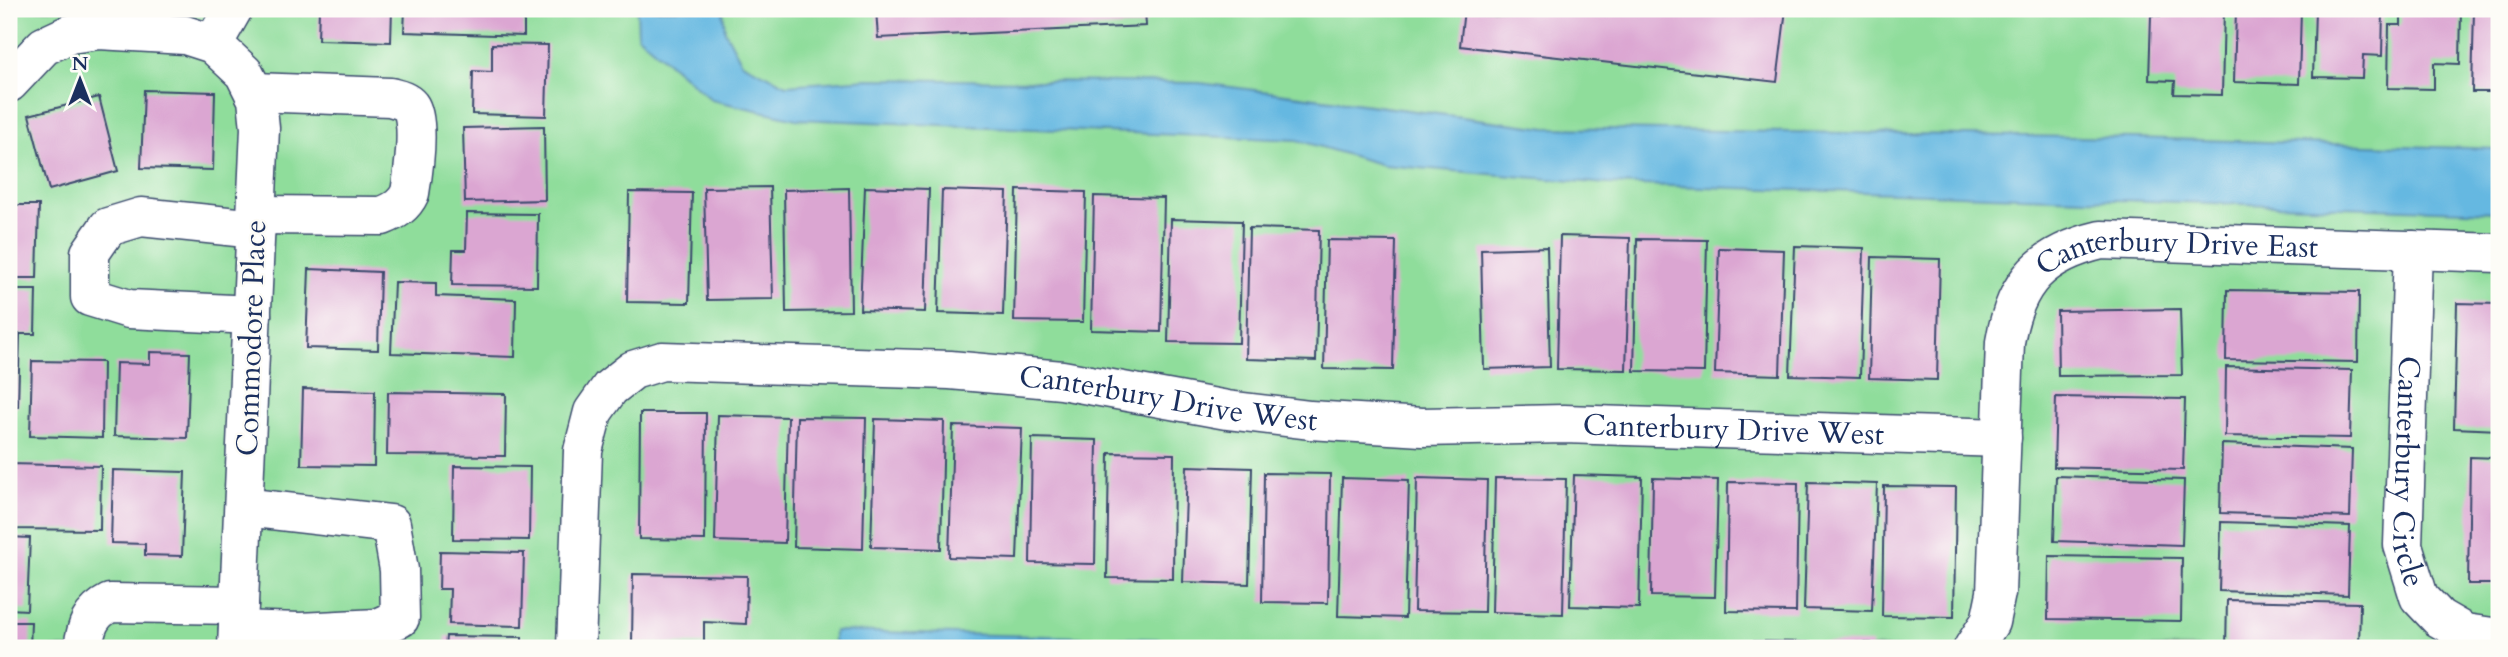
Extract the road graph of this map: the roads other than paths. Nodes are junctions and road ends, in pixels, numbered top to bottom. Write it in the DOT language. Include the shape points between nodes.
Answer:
graph roads {
  1 [pos="233,9"];
  2 [pos="76,21"];
  3 [pos="213,44"];
  4 [pos="10,79"];
  5 [pos="254,92"];
  6 [pos="256,222"];
  7 [pos="2413,250"];
  8 [pos="2499,253"];
  9 [pos="252,315"];
  10 [pos="2002,438"];
  11 [pos="244,507"];
  12 [pos="238,628"];
  13 [pos="2499,638"];
  14 [pos="83,648"];
  15 [pos="576,648"];
  16 [pos="1973,648"];
  1 -- 3 [label="street"];
  2 -- 3 [label="street" via="99,30 186,35"];
  2 -- 4 [label="street" via="70,34 44,46"];
  3 -- 5 [label="street, Commodore Place" via="244,73"];
  5 -- 6 [label="street, Commodore Place" via="260,128"];
  5 -- 6 [label="street" via="390,97 411,107 416,120 410,193 396,211 382,216"];
  6 -- 9 [label="street, Commodore Place"];
  6 -- 9 [label="street" via="141,217 108,227 90,253 90,298 129,309"];
  7 -- 8 [label="street, Canterbury Drive East"];
  7 -- 10 [label="street, Canterbury Drive East" via="2101,240 2075,246 2030,276 2009,314"];
  7 -- 13 [label="street, Canterbury Circle" via="2403,545 2419,597 2440,618 2465,633"];
  9 -- 11 [label="street, Commodore Place"];
  10 -- 15 [label="street, Canterbury Drive West" via="1310,421 1062,380 950,370 662,361 633,370 610,388 593,412 583,451"];
  10 -- 16 [label="street, Canterbury Drive East" via="1996,593 1990,622"];
  11 -- 12 [label="street, Commodore Place"];
  11 -- 12 [label="street" via="391,524 399,570 400,618 378,628 300,632"];
  12 -- 14 [label="street" via="110,603 92,616"];
}
